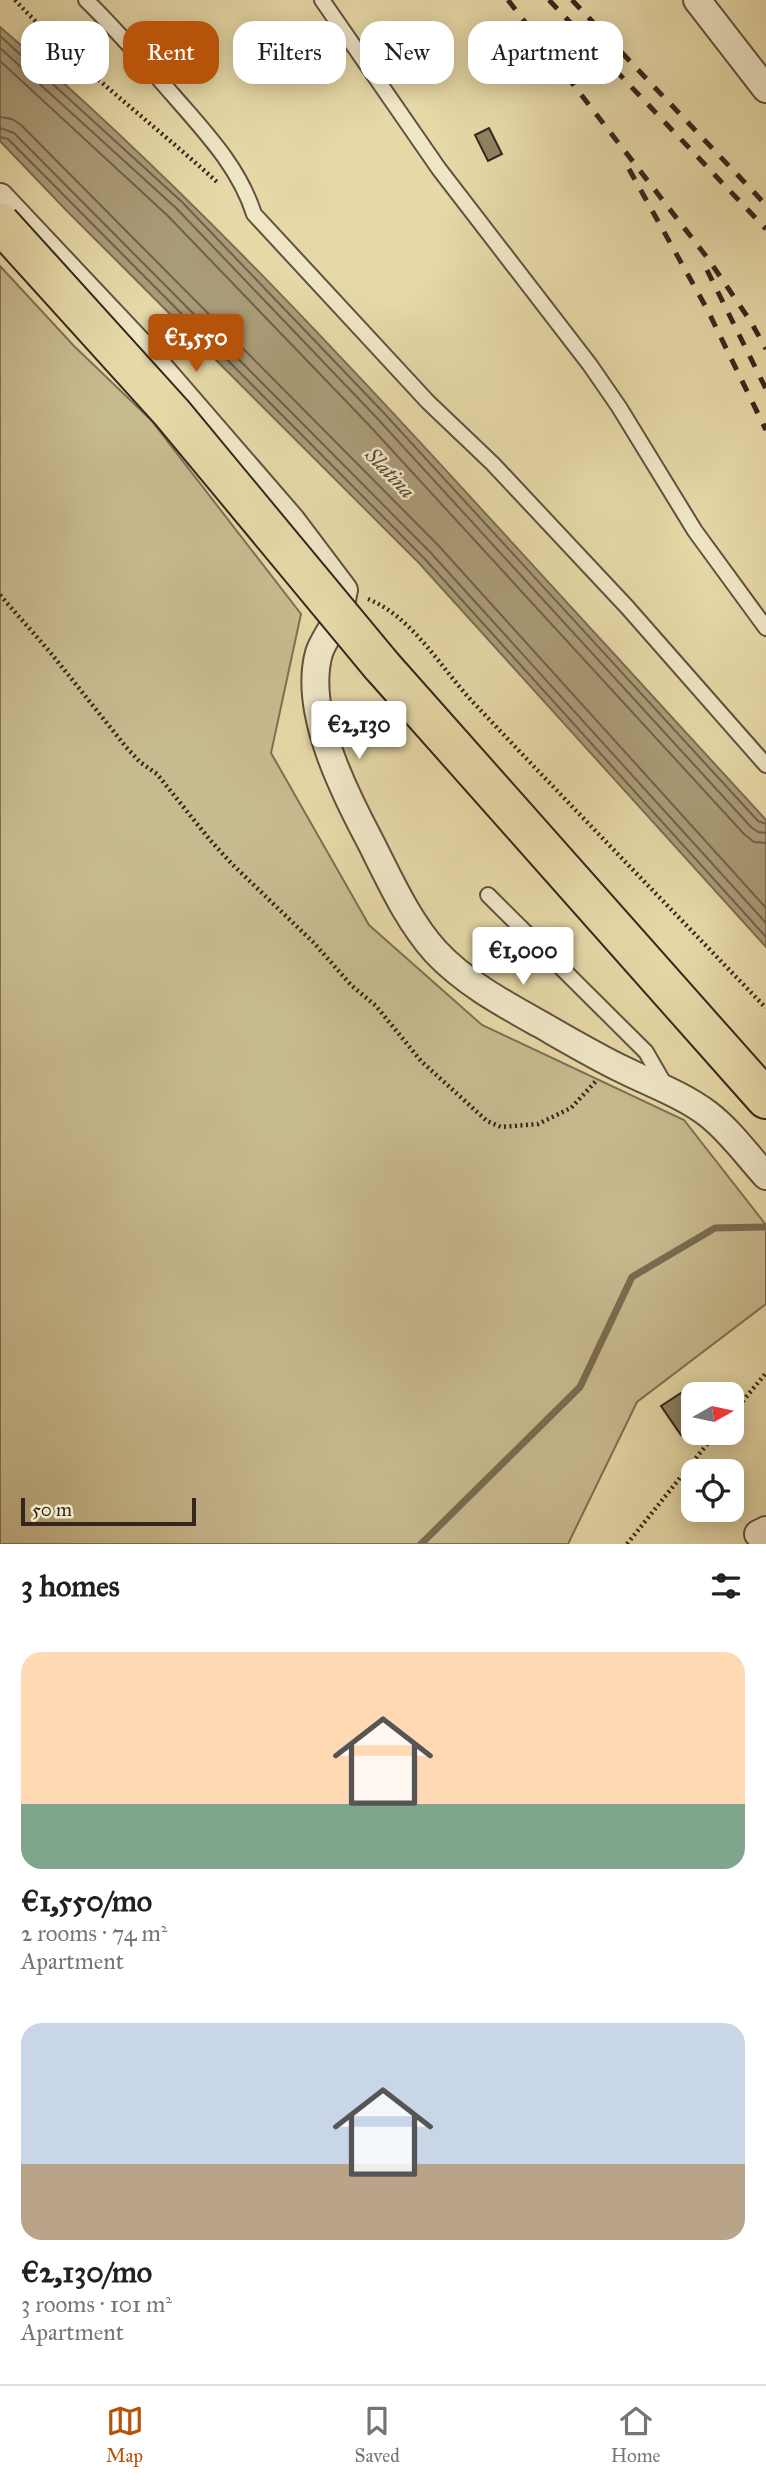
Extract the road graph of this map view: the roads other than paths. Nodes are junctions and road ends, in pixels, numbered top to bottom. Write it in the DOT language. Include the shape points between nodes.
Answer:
graph roads {
  1 [pos="86,0"];
  2 [pos="321,0"];
  3 [pos="697,0"];
  4 [pos="766,89"];
  5 [pos="0,197"];
  6 [pos="0,223"];
  7 [pos="766,628"];
  8 [pos="766,765"];
  9 [pos="488,895"];
  10 [pos="669,1092"];
  11 [pos="766,1099"];
  12 [pos="766,1175"];
  1 -- 8 [label="lane" via="219,149 247,193 254,214 618,598"];
  2 -- 7 [label="lane" via="439,169 620,407 695,531"];
  3 -- 4 [label="street"];
  5 -- 10 [label="street" via="145,351 292,521 344,590 338,616 319,655 320,715 347,793 417,928 457,972 611,1064"];
  6 -- 11 [label="main road, bridge" via="172,413 381,665"];
  9 -- 10 [label="lane" via="646,1052"];
  10 -- 12 [label="street" via="708,1114"];
}
